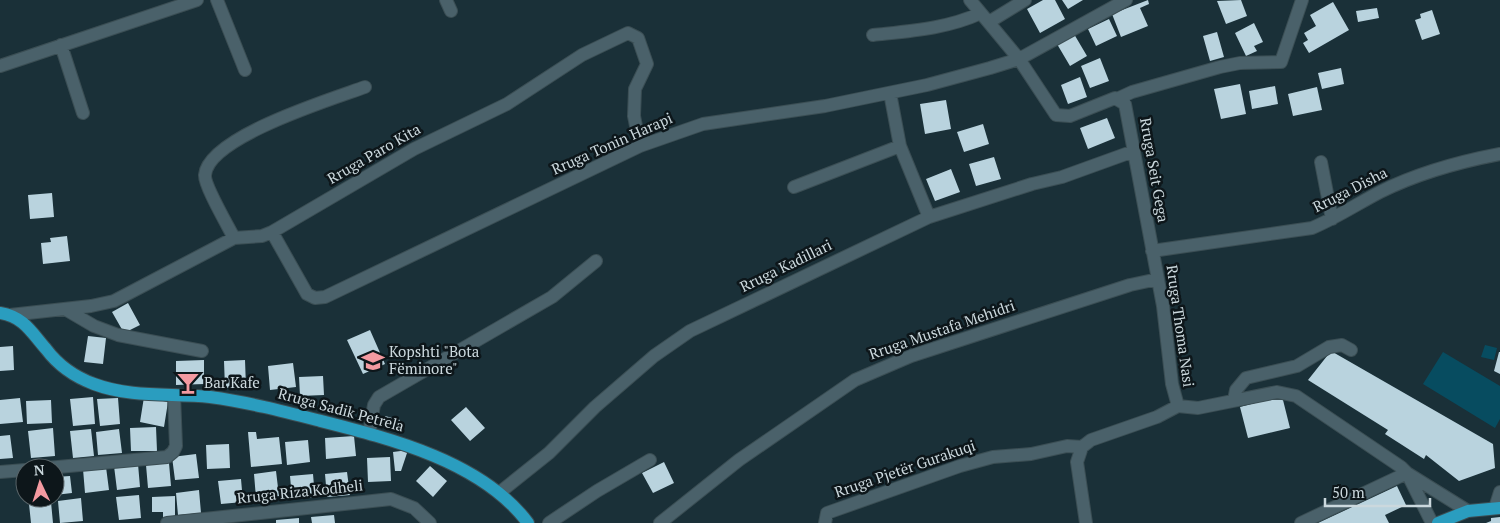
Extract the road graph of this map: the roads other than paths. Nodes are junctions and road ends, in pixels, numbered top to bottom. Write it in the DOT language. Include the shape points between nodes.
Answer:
graph roads {
  1 [pos="196,0"];
  2 [pos="217,0"];
  3 [pos="970,0"];
  4 [pos="1025,0"];
  5 [pos="1126,0"];
  6 [pos="1302,0"];
  7 [pos="985,17"];
  8 [pos="873,35"];
  9 [pos="61,44"];
  10 [pos="1019,59"];
  11 [pos="0,66"];
  12 [pos="244,70"];
  13 [pos="365,87"];
  14 [pos="890,93"];
  15 [pos="1119,98"];
  16 [pos="83,113"];
  17 [pos="640,146"];
  18 [pos="900,146"];
  19 [pos="1134,151"];
  20 [pos="1500,154"];
  21 [pos="1321,162"];
  22 [pos="794,187"];
  23 [pos="929,217"];
  24 [pos="1332,219"];
  25 [pos="272,232"];
  26 [pos="234,238"];
  27 [pos="1152,250"];
  28 [pos="596,261"];
  29 [pos="1158,279"];
  30 [pos="64,309"];
  31 [pos="5,314"];
  32 [pos="1351,350"];
  33 [pos="202,351"];
  34 [pos="174,396"];
  35 [pos="1234,400"];
  36 [pos="1178,406"];
  37 [pos="369,433"];
  38 [pos="1082,447"];
  39 [pos="650,460"];
  40 [pos="65,466"];
  41 [pos="15,471"];
  42 [pos="0,472"];
  43 [pos="1407,473"];
  44 [pos="1500,492"];
  45 [pos="499,493"];
  46 [pos="1498,508"];
  47 [pos="1468,511"];
  48 [pos="826,518"];
  49 [pos="1444,522"];
  50 [pos="167,523"];
  51 [pos="430,523"];
  52 [pos="528,523"];
  53 [pos="549,523"];
  54 [pos="660,523"];
  55 [pos="1086,523"];
  56 [pos="1301,523"];
  57 [pos="1432,523"];
  1 -- 9 [label="street"];
  2 -- 12 [label="street"];
  3 -- 7 [label="street"];
  4 -- 7 [label="street"];
  5 -- 10 [label="street, Rruga Tonin Harapi"];
  6 -- 15 [label="street" via="1281,62 1220,67"];
  7 -- 8 [label="street" via="939,27"];
  7 -- 10 [label="street"];
  9 -- 11 [label="street"];
  9 -- 16 [label="street"];
  10 -- 14 [label="street, Rruga Tonin Harapi"];
  10 -- 15 [label="street" via="1060,117"];
  13 -- 26 [label="street" via="254,130 215,157 207,169 206,182"];
  14 -- 17 [label="street, Rruga Tonin Harapi" via="703,124"];
  14 -- 18 [label="street"];
  15 -- 19 [label="street, Rruga Seit Gega" via="1126,109"];
  17 -- 25 [label="street, Rruga Tonin Harapi" via="320,298 307,294"];
  17 -- 25 [label="street, Rruga Paro Kita" via="634,96 647,64 638,38 628,32 582,55 507,104 414,149"];
  18 -- 22 [label="street"];
  18 -- 23 [label="street"];
  19 -- 23 [label="street, Rruga Kadillari" via="1062,177"];
  19 -- 27 [label="street, Rruga Seit Gega"];
  20 -- 24 [label="street, Rruga Disha" via="1432,170 1380,192"];
  21 -- 24 [label="street"];
  23 -- 45 [label="street, Rruga Kadillari" via="672,341 595,407 549,453"];
  24 -- 27 [label="street, Rruga Disha" via="1295,231"];
  25 -- 26 [label="street, Rruga Paro Kita"];
  26 -- 30 [label="street, Rruga Paro Kita" via="114,301"];
  27 -- 29 [label="street, Rruga Thoma Nasi"];
  28 -- 37 [label="street" via="552,297 379,397 374,405"];
  29 -- 36 [label="street, Rruga Thoma Nasi" via="1172,384"];
  29 -- 54 [label="street, Rruga Mustafa Mehidri" via="1112,291 872,371 739,460"];
  30 -- 31 [label="street, Rruga Paro Kita"];
  30 -- 33 [label="street" via="118,335"];
  31 -- 34 [label="main road, Rruga Sadik Petrela" via="29,326 57,361 78,378 123,392"];
  32 -- 35 [label="street" via="1342,345 1329,347 1297,366 1246,378 1236,390"];
  34 -- 37 [label="main road, Rruga Sadik Petrela" via="253,404"];
  34 -- 40 [label="street" via="176,446 167,456"];
  35 -- 36 [label="street" via="1198,408"];
  35 -- 43 [label="street" via="1278,392 1296,396 1393,460"];
  36 -- 38 [label="street" via="1157,417 1091,440"];
  37 -- 45 [label="main road, Rruga Sadik Petrela" via="427,453"];
  38 -- 48 [label="street, Rruga Pjetër Gurakuqi" via="1067,446 960,466"];
  38 -- 55 [label="street" via="1077,462"];
  39 -- 53 [label="street"];
  41 -- 42 [label="street"];
  43 -- 47 [label="street"];
  43 -- 56 [label="street"];
  43 -- 57 [label="street"];
  44 -- 46 [label="street"];
  45 -- 52 [label="main road, Rruga Sadik Petrela"];
  46 -- 47 [label="main road"];
  47 -- 49 [label="main road"];
  50 -- 51 [label="street, Rruga Riza Kodheli" via="391,499 414,508"];
}
